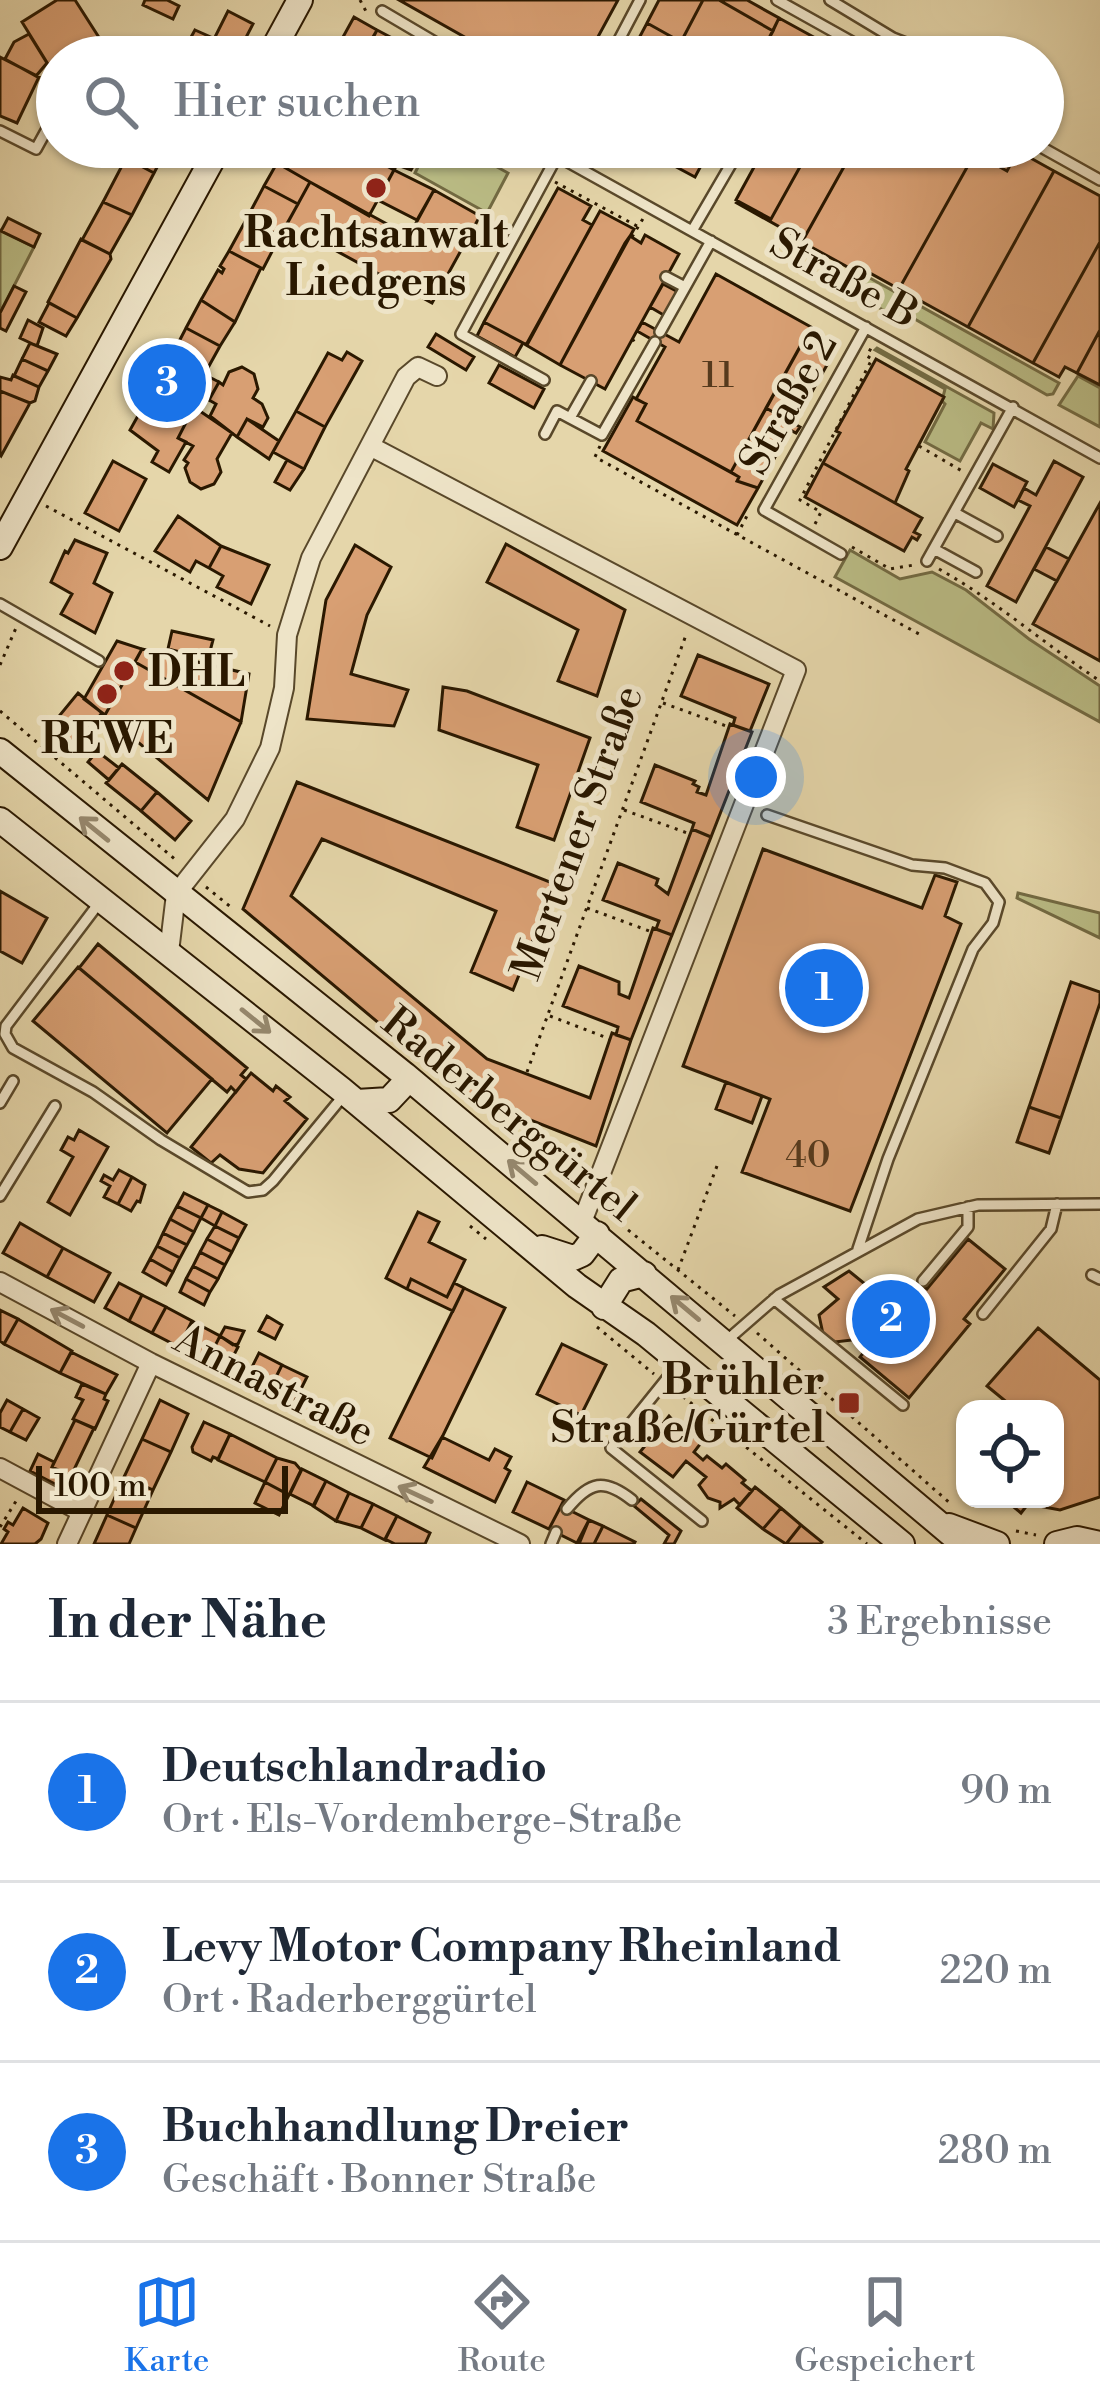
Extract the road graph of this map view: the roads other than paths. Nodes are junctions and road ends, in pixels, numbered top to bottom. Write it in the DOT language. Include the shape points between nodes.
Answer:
graph roads {
  1 [pos="300,0"];
  2 [pos="640,0"];
  3 [pos="777,0"];
  4 [pos="830,0"];
  5 [pos="382,11"];
  6 [pos="280,36"];
  7 [pos="424,36"];
  8 [pos="621,36"];
  9 [pos="841,36"];
  10 [pos="890,36"];
  11 [pos="0,131"];
  12 [pos="36,149"];
  13 [pos="1064,160"];
  14 [pos="208,168"];
  15 [pos="550,168"];
  16 [pos="588,168"];
  17 [pos="729,168"];
  18 [pos="1100,180"];
  19 [pos="692,230"];
  20 [pos="711,242"];
  21 [pos="667,277"];
  22 [pos="686,287"];
  23 [pos="866,327"];
  24 [pos="437,376"];
  25 [pos="544,380"];
  26 [pos="591,381"];
  27 [pos="1012,407"];
  28 [pos="570,418"];
  29 [pos="544,434"];
  30 [pos="370,446"];
  31 [pos="1100,458"];
  32 [pos="955,513"];
  33 [pos="997,536"];
  34 [pos="0,548"];
  35 [pos="934,549"];
  36 [pos="841,554"];
  37 [pos="927,561"];
  38 [pos="976,572"];
  39 [pos="0,604"];
  40 [pos="100,661"];
  41 [pos="0,737"];
  42 [pos="7,757"];
  43 [pos="767,815"];
  44 [pos="0,820"];
  45 [pos="183,885"];
  46 [pos="102,899"];
  47 [pos="169,952"];
  48 [pos="405,1075"];
  49 [pos="13,1081"];
  50 [pos="351,1097"];
  51 [pos="0,1103"];
  52 [pos="55,1106"];
  53 [pos="0,1196"];
  54 [pos="1057,1204"];
  55 [pos="1100,1204"];
  56 [pos="968,1207"];
  57 [pos="590,1219"];
  58 [pos="523,1240"];
  59 [pos="858,1249"];
  60 [pos="644,1274"];
  61 [pos="923,1281"];
  62 [pos="0,1282"];
  63 [pos="774,1299"];
  64 [pos="604,1307"];
  65 [pos="983,1313"];
  66 [pos="725,1342"];
  67 [pos="681,1362"];
  68 [pos="151,1363"];
  69 [pos="903,1405"];
  70 [pos="0,1468"];
  71 [pos="632,1500"];
  72 [pos="567,1509"];
  73 [pos="82,1513"];
  74 [pos="946,1515"];
  75 [pos="702,1522"];
  76 [pos="556,1532"];
  77 [pos="1004,1537"];
  78 [pos="1048,1540"];
  79 [pos="67,1544"];
  80 [pos="520,1544"];
  81 [pos="550,1544"];
  82 [pos="902,1544"];
  83 [pos="963,1544"];
  84 [pos="1100,1544"];
  1 -- 6 [label="main road"];
  2 -- 8 [label="lane"];
  3 -- 9 [label="lane"];
  4 -- 10 [label="lane"];
  5 -- 7 [label="lane"];
  11 -- 12 [label="lane"];
  13 -- 18 [label="lane"];
  14 -- 34 [label="main road"];
  15 -- 25 [label="lane" via="461,334"];
  16 -- 19 [label="lane, Straße B"];
  17 -- 19 [label="lane"];
  19 -- 20 [label="lane, Straße B"];
  20 -- 22 [label="lane"];
  20 -- 23 [label="lane, Straße B"];
  21 -- 22 [label="lane"];
  22 -- 28 [label="lane" via="602,435"];
  23 -- 27 [label="lane, Straße B"];
  23 -- 36 [label="lane, Straße 2" via="764,510"];
  24 -- 30 [label="street" via="418,367 406,377"];
  26 -- 28 [label="lane"];
  27 -- 31 [label="lane, Straße B"];
  27 -- 32 [label="lane"];
  28 -- 29 [label="lane" via="557,411"];
  30 -- 45 [label="street" via="311,558 287,635 270,748 235,819"];
  30 -- 57 [label="street" via="796,670"];
  32 -- 33 [label="lane"];
  32 -- 35 [label="lane"];
  35 -- 37 [label="lane"];
  35 -- 38 [label="lane"];
  39 -- 40 [label="lane"];
  41 -- 42 [label="main road"];
  45 -- 42 [label="main road, Raderberggürtel, one-way"];
  43 -- 59 [label="lane" via="985,883 999,902 973,949"];
  44 -- 46 [label="main road, Raderberggürtel"];
  45 -- 47 [label="street"];
  45 -- 48 [label="main road, Raderberggürtel"];
  46 -- 47 [label="main road, Raderberggürtel"];
  46 -- 50 [label="lane" via="6,1026 14,1048 248,1192 273,1181"];
  47 -- 50 [label="main road, Raderberggürtel, one-way"];
  48 -- 50 [label="main road" via="389,1100"];
  57 -- 48 [label="main road, Raderberggürtel, one-way"];
  49 -- 51 [label="lane"];
  50 -- 58 [label="main road, Raderberggürtel"];
  52 -- 53 [label="lane"];
  54 -- 55 [label="lane"];
  54 -- 56 [label="lane"];
  54 -- 65 [label="lane" via="1051,1229"];
  56 -- 59 [label="lane" via="918,1219"];
  56 -- 61 [label="lane" via="968,1227"];
  57 -- 58 [label="main road" via="582,1254 573,1258"];
  57 -- 60 [label="main road, Raderberggürtel"];
  58 -- 64 [label="main road, Raderberggürtel"];
  59 -- 63 [label="lane"];
  60 -- 64 [label="main road" via="621,1280"];
  66 -- 60 [label="main road, Raderberggürtel, one-way"];
  68 -- 62 [label="street, Annastraße, one-way"];
  63 -- 66 [label="lane"];
  63 -- 69 [label="lane"];
  64 -- 67 [label="main road, Raderberggürtel"];
  66 -- 74 [label="main road, Raderberggürtel"];
  67 -- 75 [label="lane" via="611,1448"];
  67 -- 82 [label="main road, Raderberggürtel"];
  68 -- 73 [label="street"];
  80 -- 68 [label="street, Annastraße, one-way"];
  70 -- 73 [label="street"];
  71 -- 72 [label="lane" via="598,1485"];
  73 -- 79 [label="street"];
  74 -- 77 [label="main road"];
  74 -- 83 [label="main road, Raderberggürtel"];
  76 -- 81 [label="lane"];
  78 -- 84 [label="main road"];
}
